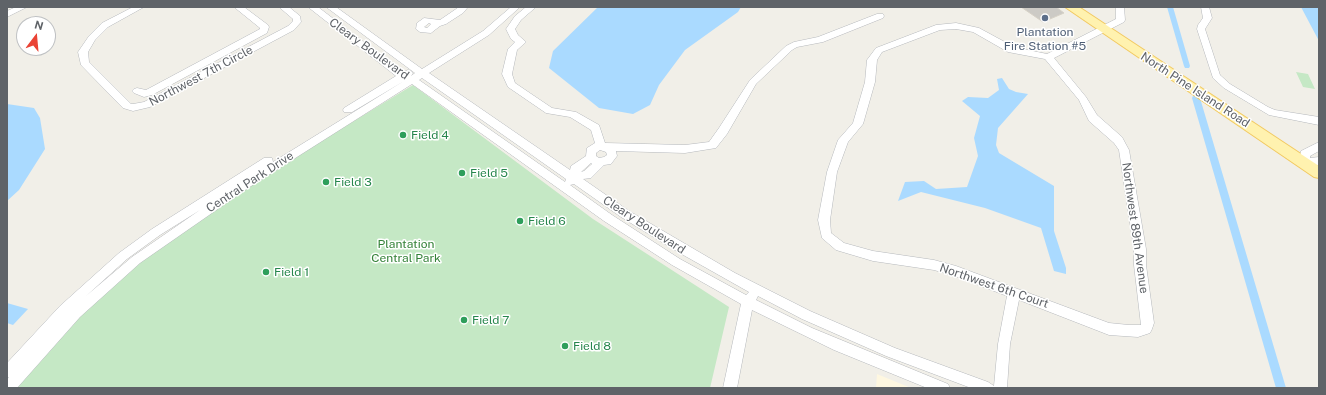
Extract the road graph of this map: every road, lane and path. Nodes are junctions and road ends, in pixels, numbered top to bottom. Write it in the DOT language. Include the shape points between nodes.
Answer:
graph roads {
  1 [pos="23,7"];
  2 [pos="238,7"];
  3 [pos="283,7"];
  4 [pos="312,7"];
  5 [pos="330,7"];
  6 [pos="464,7"];
  7 [pos="505,7"];
  8 [pos="516,7"];
  9 [pos="532,7"];
  10 [pos="1071,7"];
  11 [pos="1087,7"];
  12 [pos="1120,7"];
  13 [pos="1205,7"];
  14 [pos="133,8"];
  15 [pos="7,14"];
  16 [pos="880,16"];
  17 [pos="436,24"];
  18 [pos="1107,26"];
  19 [pos="216,57"];
  20 [pos="1048,57"];
  21 [pos="225,64"];
  22 [pos="420,71"];
  23 [pos="407,78"];
  24 [pos="136,91"];
  25 [pos="1319,121"];
  26 [pos="1319,146"];
  27 [pos="607,150"];
  28 [pos="1304,158"];
  29 [pos="596,160"];
  30 [pos="1319,165"];
  31 [pos="575,177"];
  32 [pos="564,186"];
  33 [pos="756,290"];
  34 [pos="1014,292"];
  35 [pos="748,302"];
  36 [pos="1146,329"];
  37 [pos="7,372"];
  38 [pos="8,388"];
  39 [pos="730,388"];
  40 [pos="943,388"];
  41 [pos="988,388"];
  42 [pos="1000,388"];
  1 -- 15 [label="street"];
  2 -- 19 [label="street" via="266,27 264,31"];
  3 -- 21 [label="street, Northwest 7th Circle" via="297,18 294,26"];
  4 -- 23 [label="street, Cleary Boulevard"];
  5 -- 22 [label="street, Cleary Boulevard"];
  6 -- 17 [label="street"];
  7 -- 22 [label="street, Central Park Drive" via="475,33"];
  8 -- 22 [label="street, Central Park Drive" via="486,33"];
  9 -- 27 [label="street" via="518,18 510,29 514,37 521,42 513,50 507,74 511,85 550,111 572,114 595,128"];
  10 -- 18 [label="main road, North Pine Island Road"];
  11 -- 18 [label="main road, North Pine Island Road"];
  12 -- 18 [label="street" via="1121,20"];
  13 -- 25 [label="street" via="1208,18 1201,30 1216,76 1264,110"];
  14 -- 21 [label="street, Northwest 7th Circle" via="105,25 83,52 84,63 127,106 134,108 147,105"];
  16 -- 27 [label="street" via="820,40 789,48 753,82 712,146"];
  18 -- 20 [label="street"];
  18 -- 28 [label="main road, North Pine Island Road"];
  19 -- 21 [label="street"];
  19 -- 24 [label="street" via="148,93"];
  20 -- 34 [label="street, Northwest 6th Court" via="1011,50 976,30 956,26 939,28 879,50 872,60 870,82 858,124 843,140 832,172 824,228 826,235 840,247 873,256 934,265"];
  20 -- 36 [label="street, Northwest 89th Avenue" via="1083,99 1093,118 1118,140 1124,150 1140,250 1148,323"];
  22 -- 23 [label="street, Central Park Drive"];
  22 -- 31 [label="street, Cleary Boulevard"];
  23 -- 32 [label="street, Cleary Boulevard" via="418,83"];
  23 -- 37 [label="street, Central Park Drive" via="162,228 123,256 70,305"];
  23 -- 38 [label="street, Central Park Drive" via="238,189 136,260 76,313"];
  26 -- 28 [label="street"];
  27 -- 29 [label="street" via="607,160"];
  27 -- 29 [label="street" via="595,147 591,151"];
  28 -- 30 [label="main road, North Pine Island Road"];
  29 -- 31 [label="street" via="587,175"];
  31 -- 32 [label="street"];
  31 -- 33 [label="street, Cleary Boulevard" via="660,237"];
  32 -- 35 [label="street, Cleary Boulevard" via="652,247"];
  33 -- 35 [label="street"];
  33 -- 41 [label="street, Cleary Boulevard" via="859,339"];
  34 -- 36 [label="street, Northwest 6th Court" via="1109,329"];
  34 -- 42 [label="street" via="1004,344"];
  35 -- 39 [label="street"];
  35 -- 40 [label="street, Cleary Boulevard" via="839,346"];
}
